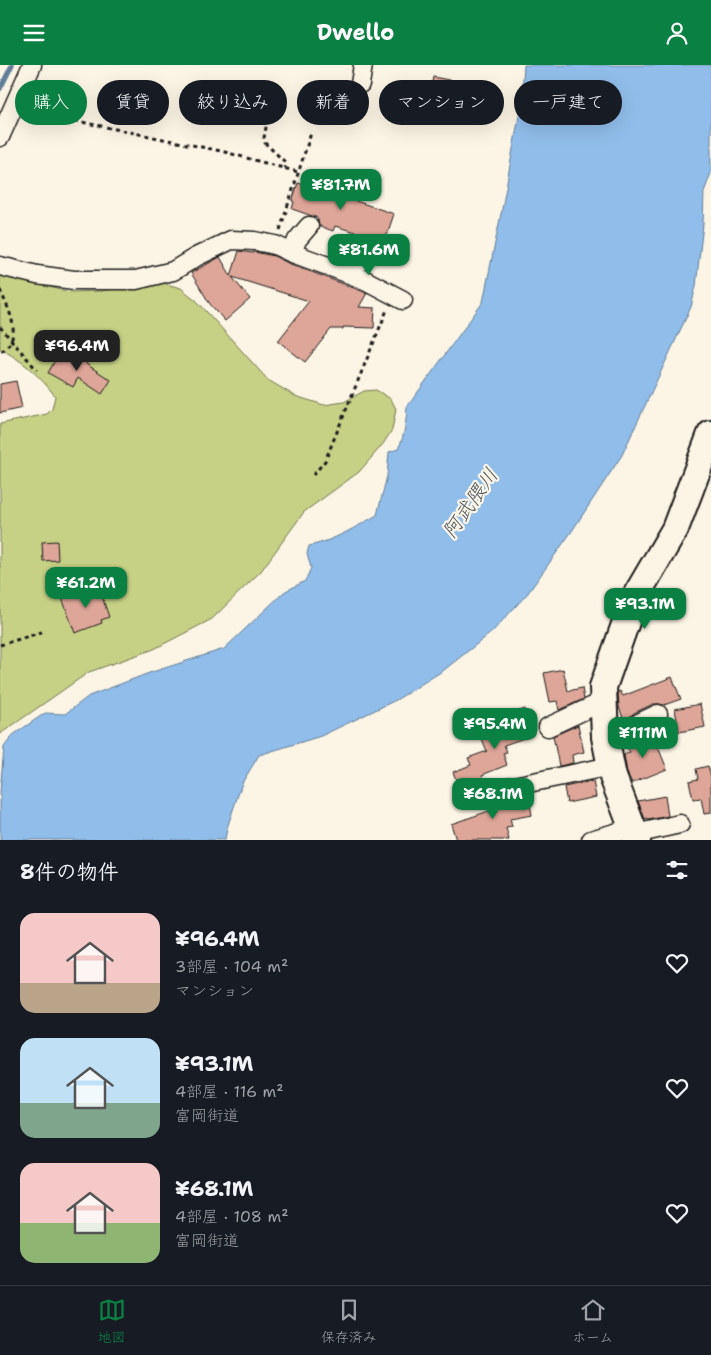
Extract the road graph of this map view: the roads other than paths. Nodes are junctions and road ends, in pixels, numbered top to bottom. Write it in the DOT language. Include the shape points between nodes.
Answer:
graph roads {
  1 [pos="32,65"];
  2 [pos="363,65"];
  3 [pos="361,80"];
  4 [pos="0,137"];
  5 [pos="310,226"];
  6 [pos="371,246"];
  7 [pos="292,253"];
  8 [pos="0,266"];
  9 [pos="336,269"];
  10 [pos="398,298"];
  11 [pos="711,434"];
  12 [pos="604,701"];
  13 [pos="658,714"];
  14 [pos="548,727"];
  15 [pos="609,755"];
  16 [pos="509,787"];
  17 [pos="680,824"];
  18 [pos="635,834"];
  19 [pos="591,840"];
  1 -- 4 [label="street"];
  2 -- 3 [label="street"];
  5 -- 7 [label="street" via="296,240"];
  6 -- 9 [label="street" via="368,256 360,263"];
  7 -- 8 [label="street" via="255,241 231,241 173,271 136,280 74,280"];
  7 -- 9 [label="street"];
  9 -- 10 [label="street"];
  11 -- 12 [label="street" via="675,529 634,599 603,687"];
  12 -- 14 [label="street"];
  12 -- 15 [label="street"];
  13 -- 15 [label="street" via="639,723 617,740"];
  15 -- 16 [label="street"];
  15 -- 18 [label="street" via="613,777"];
  17 -- 18 [label="street"];
  18 -- 19 [label="street"];
}
